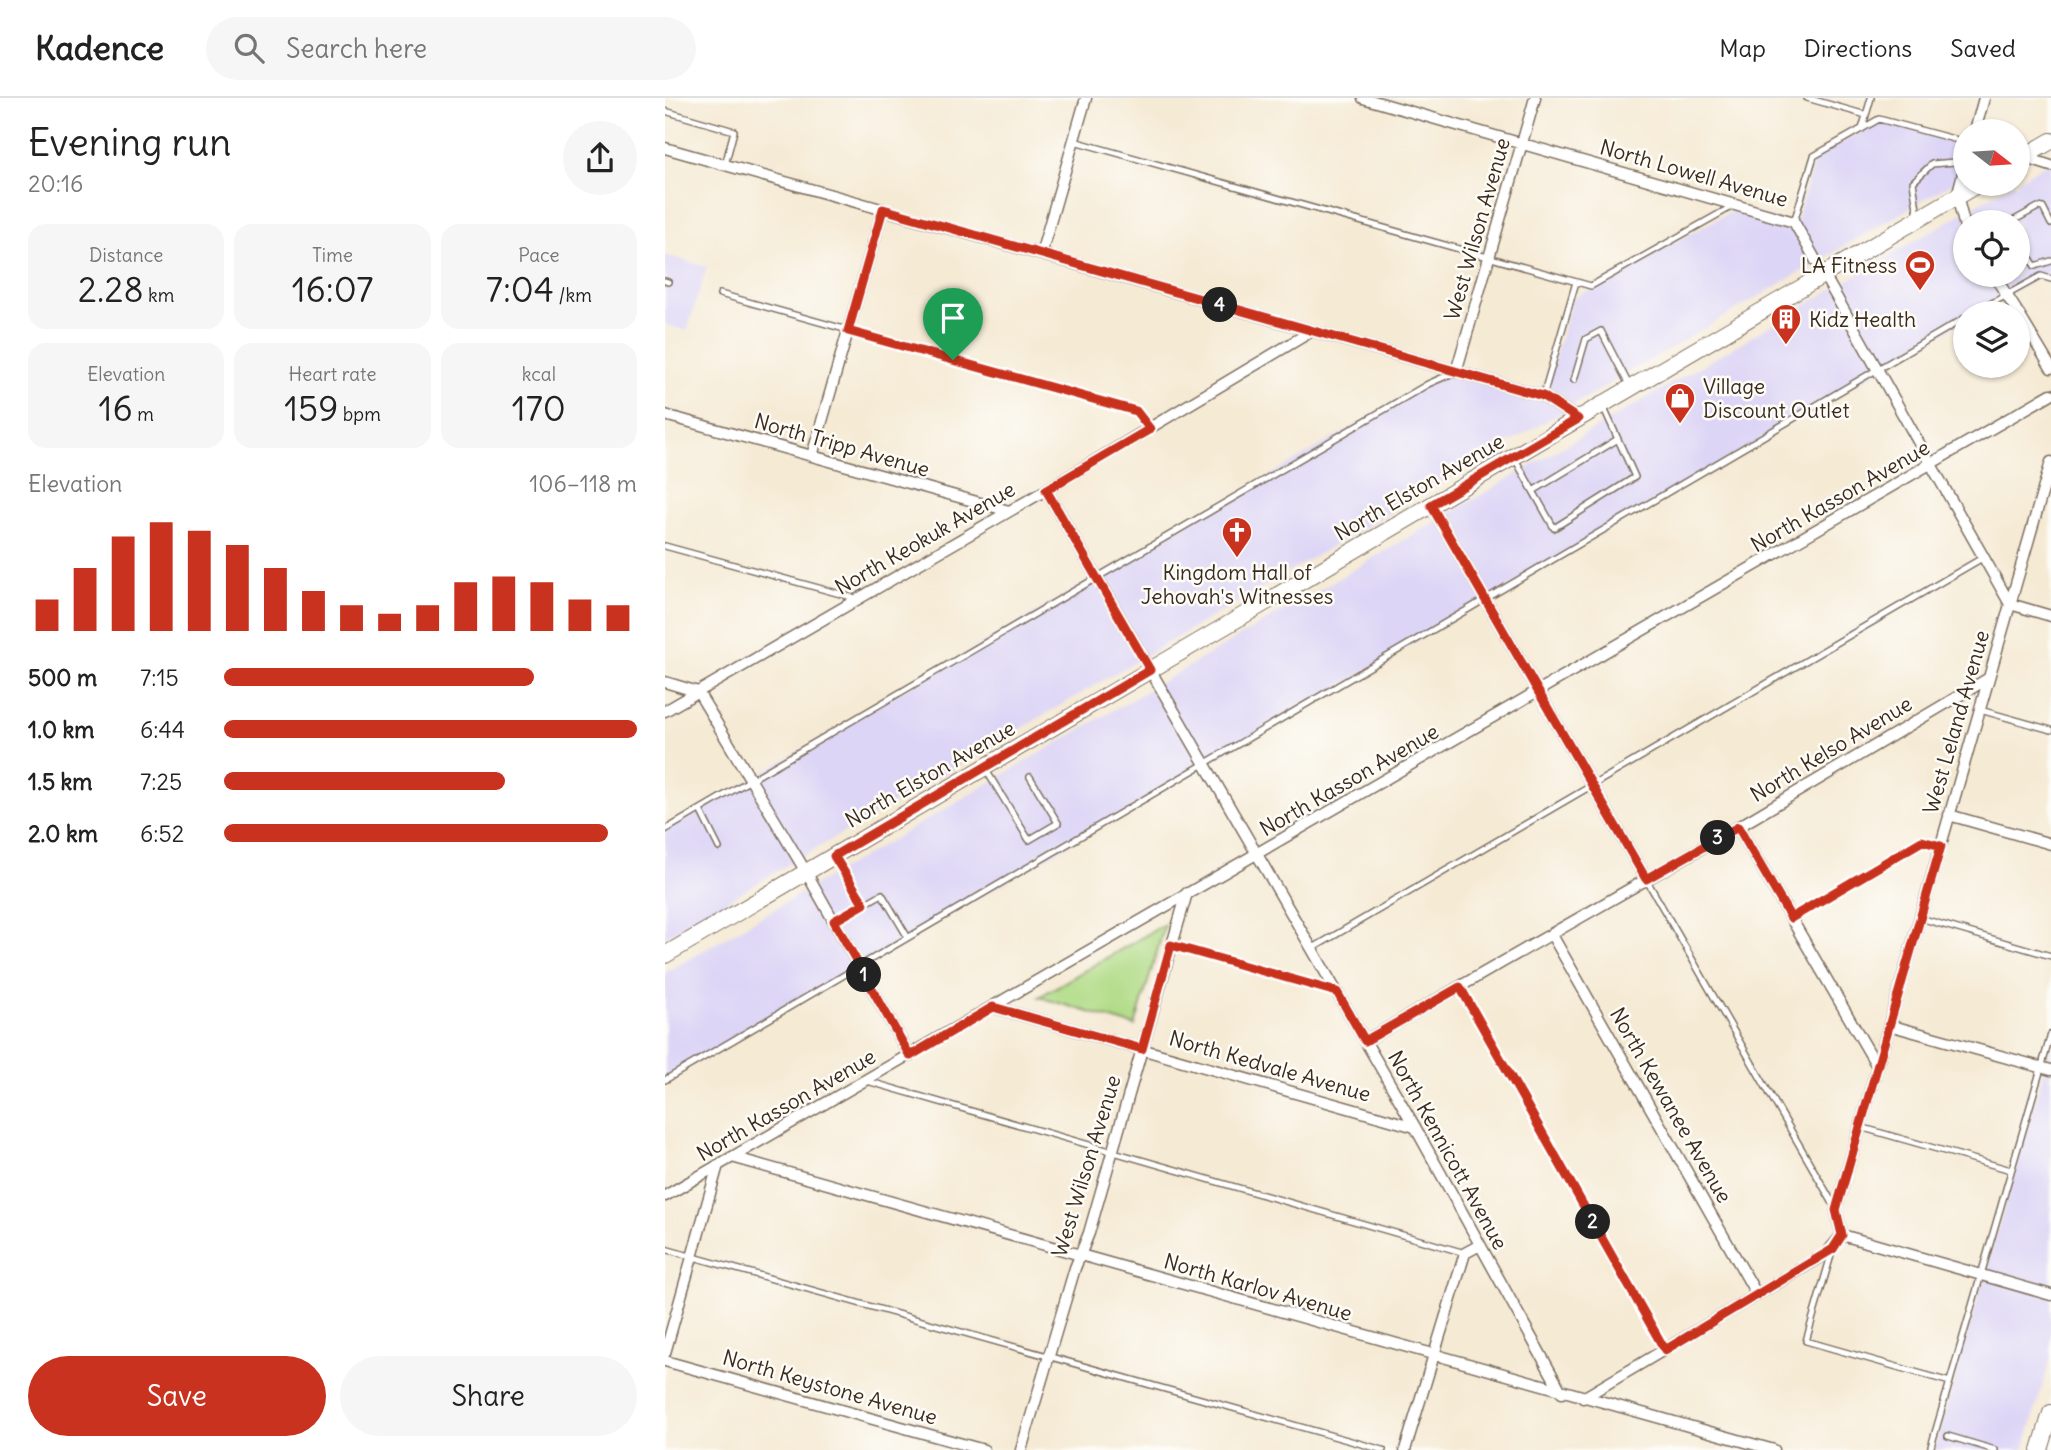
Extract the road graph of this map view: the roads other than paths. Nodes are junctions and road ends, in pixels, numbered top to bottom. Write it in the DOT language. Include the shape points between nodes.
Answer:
graph roads {
  1 [pos="1086,98"];
  2 [pos="1363,98"];
  3 [pos="1535,98"];
  4 [pos="1807,98"];
  5 [pos="1871,98"];
  6 [pos="1984,98"];
  7 [pos="665,111"];
  8 [pos="1866,114"];
  9 [pos="1978,119"];
  10 [pos="1862,129"];
  11 [pos="1953,139"];
  12 [pos="1074,141"];
  13 [pos="2051,141"];
  14 [pos="1523,144"];
  15 [pos="665,148"];
  16 [pos="2030,153"];
  17 [pos="2030,161"];
  18 [pos="1953,164"];
  19 [pos="725,165"];
  20 [pos="2051,166"];
  21 [pos="1957,196"];
  22 [pos="1736,205"];
  23 [pos="883,209"];
  24 [pos="1961,210"];
  25 [pos="2030,211"];
  26 [pos="1919,219"];
  27 [pos="1794,222"];
  28 [pos="2051,224"];
  29 [pos="1041,254"];
  30 [pos="1489,257"];
  31 [pos="2030,258"];
  32 [pos="2051,261"];
  33 [pos="1825,274"];
  34 [pos="2051,279"];
  35 [pos="1576,282"];
  36 [pos="2002,287"];
  37 [pos="720,295"];
  38 [pos="2007,295"];
  39 [pos="1996,301"];
  40 [pos="2011,301"];
  41 [pos="1953,325"];
  42 [pos="848,331"];
  43 [pos="1312,331"];
  44 [pos="2030,333"];
  45 [pos="1878,368"];
  46 [pos="2051,368"];
  47 [pos="1456,372"];
  48 [pos="1574,380"];
  49 [pos="1631,388"];
  50 [pos="2051,394"];
  51 [pos="1543,396"];
  52 [pos="1602,404"];
  53 [pos="665,415"];
  54 [pos="1578,419"];
  55 [pos="1150,429"];
  56 [pos="1618,439"];
  57 [pos="812,456"];
  58 [pos="1514,457"];
  59 [pos="2051,462"];
  60 [pos="1933,464"];
  61 [pos="1046,490"];
  62 [pos="1533,491"];
  63 [pos="2045,504"];
  64 [pos="1431,505"];
  65 [pos="1009,511"];
  66 [pos="665,546"];
  67 [pos="1985,557"];
  68 [pos="1095,578"];
  69 [pos="1485,598"];
  70 [pos="858,599"];
  71 [pos="2010,604"];
  72 [pos="2051,616"];
  73 [pos="1150,670"];
  74 [pos="1989,678"];
  75 [pos="665,682"];
  76 [pos="698,692"];
  77 [pos="1539,693"];
  78 [pos="1980,710"];
  79 [pos="665,711"];
  80 [pos="2051,730"];
  81 [pos="1205,764"];
  82 [pos="984,767"];
  83 [pos="1030,777"];
  84 [pos="751,780"];
  85 [pos="1592,786"];
  86 [pos="700,810"];
  87 [pos="1949,815"];
  88 [pos="1738,827"];
  89 [pos="665,830"];
  90 [pos="2051,844"];
  91 [pos="1941,846"];
  92 [pos="719,848"];
  93 [pos="1258,855"];
  94 [pos="834,856"];
  95 [pos="806,872"];
  96 [pos="1646,879"];
  97 [pos="1187,893"];
  98 [pos="864,904"];
  99 [pos="1791,918"];
  100 [pos="1920,918"];
  101 [pos="834,921"];
  102 [pos="1552,935"];
  103 [pos="907,936"];
  104 [pos="1171,945"];
  105 [pos="1313,948"];
  106 [pos="665,955"];
  107 [pos="2051,956"];
  108 [pos="858,964"];
  109 [pos="1460,987"];
  110 [pos="1337,992"];
  111 [pos="993,1007"];
  112 [pos="1889,1025"];
  113 [pos="2051,1034"];
  114 [pos="1365,1041"];
  115 [pos="1142,1049"];
  116 [pos="910,1056"];
  117 [pos="1877,1066"];
  118 [pos="2046,1069"];
  119 [pos="665,1080"];
  120 [pos="867,1081"];
  121 [pos="1415,1127"];
  122 [pos="1860,1127"];
  123 [pos="1112,1152"];
  124 [pos="732,1157"];
  125 [pos="718,1165"];
  126 [pos="2011,1170"];
  127 [pos="665,1196"];
  128 [pos="1836,1210"];
  129 [pos="1842,1235"];
  130 [pos="1480,1245"];
  131 [pos="665,1249"];
  132 [pos="1833,1249"];
  133 [pos="1465,1253"];
  134 [pos="692,1256"];
  135 [pos="1079,1256"];
  136 [pos="1981,1275"];
  137 [pos="1757,1295"];
  138 [pos="2051,1295"];
  139 [pos="1665,1350"];
  140 [pos="665,1353"];
  141 [pos="1049,1356"];
  142 [pos="1434,1356"];
  143 [pos="665,1361"];
  144 [pos="1950,1382"];
  145 [pos="1562,1393"];
  146 [pos="1583,1398"];
  147 [pos="2050,1421"];
  148 [pos="1948,1436"];
  149 [pos="984,1450"];
  150 [pos="1021,1450"];
  151 [pos="1383,1450"];
  152 [pos="1405,1450"];
  153 [pos="1774,1450"];
  154 [pos="1930,1450"];
  155 [pos="1995,1450"];
  156 [pos="2040,1450"];
  1 -- 12 [label="street"];
  2 -- 14 [label="street, North Lowell Avenue"];
  3 -- 14 [label="street, West Wilson Avenue"];
  4 -- 8 [label="lane"];
  5 -- 8 [label="lane"];
  6 -- 9 [label="street"];
  7 -- 19 [label="lane" via="734,131"];
  8 -- 10 [label="lane"];
  10 -- 11 [label="lane" via="1879,119"];
  10 -- 27 [label="lane" via="1814,156"];
  12 -- 29 [label="street"];
  12 -- 30 [label="lane"];
  13 -- 16 [label="main road"];
  14 -- 22 [label="street, North Lowell Avenue"];
  14 -- 30 [label="street, West Wilson Avenue"];
  15 -- 19 [label="street"];
  17 -- 20 [label="street"];
  18 -- 26 [label="lane" via="1932,164 1913,182"];
  19 -- 23 [label="street"];
  21 -- 24 [label="street"];
  21 -- 26 [label="main road, North Elston Avenue"];
  22 -- 27 [label="street, North Lowell Avenue"];
  22 -- 35 [label="lane" via="1591,286"];
  23 -- 29 [label="street"];
  23 -- 42 [label="street"];
  25 -- 28 [label="lane" via="2043,208"];
  26 -- 33 [label="main road, North Elston Avenue"];
  27 -- 33 [label="street, North Lowell Avenue"];
  29 -- 43 [label="street"];
  30 -- 35 [label="lane"];
  30 -- 47 [label="street, West Wilson Avenue"];
  31 -- 32 [label="lane" via="2039,267"];
  33 -- 45 [label="street, North Lowell Avenue"];
  33 -- 49 [label="main road, North Elston Avenue"];
  34 -- 38 [label="lane" via="2041,276"];
  35 -- 51 [label="lane"];
  36 -- 38 [label="street"];
  37 -- 42 [label="lane"];
  38 -- 39 [label="lane"];
  38 -- 40 [label="street"];
  41 -- 45 [label="lane"];
  42 -- 55 [label="lane" via="1136,411"];
  42 -- 57 [label="street"];
  43 -- 47 [label="street"];
  43 -- 55 [label="street, North Keokuk Avenue"];
  44 -- 46 [label="street"];
  45 -- 60 [label="street, North Lowell Avenue"];
  45 -- 69 [label="lane"];
  47 -- 51 [label="street"];
  47 -- 68 [label="lane" via="1427,384"];
  48 -- 49 [label="lane" via="1586,339 1601,331"];
  49 -- 52 [label="main road, North Elston Avenue"];
  50 -- 60 [label="street, North Kasson Avenue"];
  51 -- 54 [label="street"];
  52 -- 54 [label="main road, North Elston Avenue"];
  52 -- 56 [label="lane"];
  53 -- 57 [label="street, North Tripp Avenue"];
  54 -- 58 [label="main road, North Elston Avenue"];
  55 -- 61 [label="street, North Keokuk Avenue"];
  56 -- 62 [label="lane"];
  56 -- 62 [label="lane" via="1635,477 1554,528"];
  57 -- 65 [label="street, North Tripp Avenue"];
  58 -- 62 [label="lane"];
  58 -- 64 [label="main road, North Elston Avenue"];
  59 -- 63 [label="street, West Leland Avenue"];
  60 -- 67 [label="street, North Lowell Avenue"];
  60 -- 77 [label="street, North Kasson Avenue"];
  61 -- 65 [label="street, North Keokuk Avenue"];
  61 -- 68 [label="street, North Kennicott Avenue"];
  63 -- 71 [label="street, West Leland Avenue"];
  64 -- 69 [label="street"];
  64 -- 73 [label="main road, North Elston Avenue"];
  65 -- 70 [label="street, North Keokuk Avenue"];
  66 -- 70 [label="lane"];
  67 -- 71 [label="street, North Lowell Avenue"];
  67 -- 85 [label="lane"];
  68 -- 73 [label="street, North Kennicott Avenue"];
  68 -- 84 [label="lane"];
  69 -- 77 [label="street"];
  69 -- 81 [label="lane"];
  70 -- 76 [label="street, North Keokuk Avenue"];
  71 -- 72 [label="street"];
  71 -- 74 [label="street, West Leland Avenue"];
  73 -- 81 [label="street, North Kennicott Avenue"];
  73 -- 82 [label="main road, North Elston Avenue"];
  74 -- 78 [label="street, West Leland Avenue"];
  74 -- 88 [label="street, North Kelso Avenue"];
  75 -- 76 [label="street"];
  76 -- 79 [label="street, North Keokuk Avenue"];
  76 -- 84 [label="street"];
  77 -- 85 [label="street"];
  77 -- 93 [label="street, North Kasson Avenue"];
  78 -- 80 [label="lane"];
  78 -- 87 [label="street, West Leland Avenue"];
  81 -- 93 [label="street, North Kennicott Avenue"];
  81 -- 103 [label="lane"];
  82 -- 83 [label="lane" via="1029,840 1058,823"];
  82 -- 94 [label="main road, North Elston Avenue"];
  84 -- 86 [label="lane"];
  84 -- 95 [label="street"];
  85 -- 96 [label="street"];
  85 -- 105 [label="lane"];
  86 -- 89 [label="lane"];
  86 -- 92 [label="lane"];
  87 -- 90 [label="street"];
  87 -- 91 [label="street, West Leland Avenue"];
  88 -- 96 [label="street, North Kelso Avenue"];
  88 -- 99 [label="street"];
  91 -- 99 [label="lane" via="1922,841"];
  91 -- 100 [label="street, West Leland Avenue"];
  93 -- 97 [label="street, North Kasson Avenue"];
  93 -- 105 [label="street, North Kennicott Avenue"];
  94 -- 95 [label="main road, North Elston Avenue"];
  94 -- 98 [label="lane"];
  95 -- 101 [label="street"];
  95 -- 106 [label="main road, North Elston Avenue"];
  96 -- 102 [label="street, North Kelso Avenue"];
  96 -- 128 [label="lane"];
  97 -- 104 [label="street, West Wilson Avenue"];
  97 -- 111 [label="street, North Kasson Avenue"];
  98 -- 101 [label="lane"];
  98 -- 103 [label="lane" via="882,894"];
  99 -- 117 [label="street"];
  100 -- 107 [label="lane"];
  100 -- 112 [label="street, West Leland Avenue"];
  101 -- 108 [label="street"];
  102 -- 109 [label="street, North Kelso Avenue"];
  102 -- 137 [label="street, North Kewanee Avenue"];
  103 -- 108 [label="lane"];
  104 -- 110 [label="lane"];
  104 -- 115 [label="street, West Wilson Avenue"];
  105 -- 110 [label="street, North Kennicott Avenue"];
  108 -- 116 [label="street"];
  108 -- 119 [label="lane"];
  109 -- 114 [label="street, North Kelso Avenue"];
  109 -- 139 [label="lane"];
  110 -- 114 [label="street, North Kennicott Avenue"];
  111 -- 115 [label="street, North Kedvale Avenue"];
  111 -- 116 [label="street, North Kasson Avenue"];
  112 -- 117 [label="street, West Leland Avenue"];
  112 -- 118 [label="street"];
  113 -- 118 [label="lane"];
  114 -- 121 [label="street, North Kennicott Avenue"];
  115 -- 121 [label="street, North Kedvale Avenue"];
  115 -- 123 [label="street, West Wilson Avenue"];
  116 -- 120 [label="street, North Kasson Avenue"];
  117 -- 122 [label="street, West Leland Avenue"];
  118 -- 126 [label="lane"];
  120 -- 123 [label="lane"];
  120 -- 124 [label="street, North Kasson Avenue"];
  121 -- 130 [label="street, North Kennicott Avenue"];
  122 -- 126 [label="lane"];
  122 -- 128 [label="street, West Leland Avenue"];
  123 -- 133 [label="lane"];
  123 -- 135 [label="street, West Wilson Avenue"];
  124 -- 125 [label="street, North Kasson Avenue"];
  124 -- 135 [label="street, North Karlov Avenue"];
  125 -- 127 [label="street, North Kasson Avenue"];
  125 -- 134 [label="street"];
  126 -- 136 [label="lane"];
  128 -- 129 [label="street, West Leland Avenue"];
  129 -- 132 [label="street"];
  129 -- 136 [label="street"];
  130 -- 133 [label="street"];
  130 -- 145 [label="street, North Kennicott Avenue"];
  131 -- 134 [label="lane"];
  132 -- 137 [label="street"];
  132 -- 144 [label="lane" via="1806,1341"];
  133 -- 142 [label="street"];
  134 -- 140 [label="street"];
  134 -- 141 [label="lane"];
  135 -- 141 [label="street, West Wilson Avenue"];
  135 -- 142 [label="street, North Karlov Avenue"];
  136 -- 138 [label="street"];
  136 -- 144 [label="lane"];
  137 -- 139 [label="street"];
  139 -- 146 [label="street"];
  141 -- 150 [label="street, West Wilson Avenue"];
  141 -- 151 [label="lane"];
  142 -- 145 [label="street, North Karlov Avenue"];
  142 -- 152 [label="street"];
  143 -- 149 [label="street, North Keystone Avenue"];
  144 -- 154 [label="lane"];
  145 -- 146 [label="street, North Karlov Avenue"];
  146 -- 153 [label="street, North Karlov Avenue"];
  147 -- 156 [label="main road"];
  148 -- 155 [label="lane"];
}
